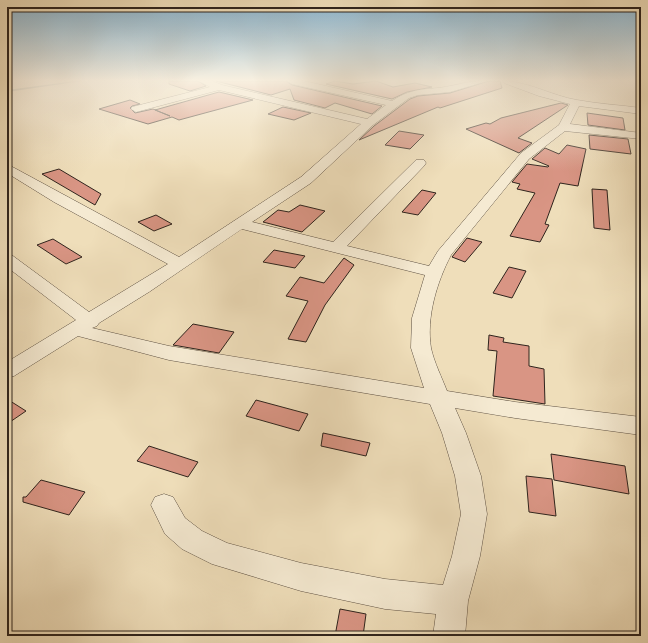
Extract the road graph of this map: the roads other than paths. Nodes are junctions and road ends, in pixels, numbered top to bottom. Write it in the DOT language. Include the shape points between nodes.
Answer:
graph roads {
  1 [pos="319,111"];
  2 [pos="385,111"];
  3 [pos="572,111"];
  4 [pos="369,123"];
  5 [pos="563,127"];
  6 [pos="637,139"];
  7 [pos="420,163"];
  8 [pos="7,168"];
  9 [pos="240,224"];
  10 [pos="336,248"];
  11 [pos="7,259"];
  12 [pos="180,264"];
  13 [pos="434,272"];
  14 [pos="83,326"];
  15 [pos="7,371"];
  16 [pos="438,396"];
  17 [pos="641,426"];
  18 [pos="164,505"];
  19 [pos="452,601"];
  20 [pos="449,636"];
  1 -- 4 [label="street"];
  2 -- 4 [label="street"];
  3 -- 5 [label="street"];
  4 -- 9 [label="street" via="316,173"];
  5 -- 6 [label="street"];
  5 -- 13 [label="street" via="525,156 515,167 444,254"];
  7 -- 10 [label="street"];
  8 -- 12 [label="street"];
  9 -- 10 [label="street"];
  9 -- 12 [label="street"];
  10 -- 13 [label="street"];
  11 -- 14 [label="street"];
  12 -- 14 [label="street"];
  13 -- 16 [label="street" via="424,300 421,348"];
  14 -- 15 [label="street"];
  14 -- 16 [label="street" via="169,353 366,387"];
  16 -- 17 [label="street"];
  16 -- 19 [label="street" via="468,476 474,514 466,556"];
  18 -- 19 [label="street" via="175,526 192,540 222,555 301,577 385,594"];
  19 -- 20 [label="street"];
}
